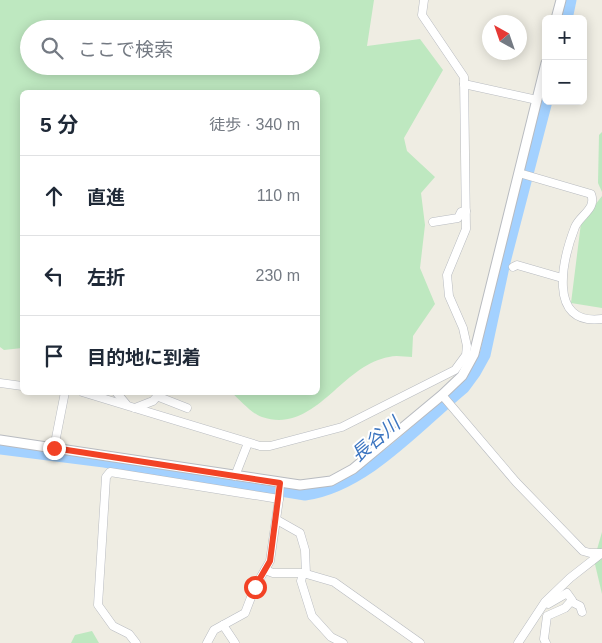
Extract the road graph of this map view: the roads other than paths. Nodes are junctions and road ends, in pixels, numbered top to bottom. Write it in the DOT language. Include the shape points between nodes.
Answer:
graph roads {
  1 [pos="424,0"];
  2 [pos="561,0"];
  3 [pos="557,15"];
  4 [pos="542,79"];
  5 [pos="464,84"];
  6 [pos="537,100"];
  7 [pos="519,173"];
  8 [pos="466,211"];
  9 [pos="432,222"];
  10 [pos="513,267"];
  11 [pos="562,278"];
  12 [pos="602,319"];
  13 [pos="436,379"];
  14 [pos="0,383"];
  15 [pos="20,386"];
  16 [pos="444,393"];
  17 [pos="64,395"];
  18 [pos="93,395"];
  19 [pos="119,395"];
  20 [pos="160,395"];
  21 [pos="131,407"];
  22 [pos="187,408"];
  23 [pos="0,440"];
  24 [pos="248,443"];
  25 [pos="54,448"];
  26 [pos="235,476"];
  27 [pos="280,483"];
  28 [pos="279,499"];
  29 [pos="277,520"];
  30 [pos="602,553"];
  31 [pos="265,570"];
  32 [pos="305,574"];
  33 [pos="545,602"];
  34 [pos="572,602"];
  35 [pos="582,612"];
  36 [pos="224,625"];
  37 [pos="136,643"];
  38 [pos="206,643"];
  39 [pos="235,643"];
  40 [pos="343,643"];
  41 [pos="420,643"];
  42 [pos="518,643"];
  43 [pos="546,643"];
  1 -- 5 [label="street" via="422,15 431,32 460,68"];
  2 -- 3 [label="street"];
  4 -- 6 [label="street"];
  5 -- 6 [label="street"];
  5 -- 8 [label="street"];
  6 -- 7 [label="street"];
  7 -- 11 [label="street" via="591,194 591,207 575,228"];
  7 -- 16 [label="street" via="474,354 462,376"];
  8 -- 9 [label="street" via="461,212 458,218"];
  8 -- 13 [label="street" via="466,229 447,275 449,296 463,328 466,355 455,370"];
  10 -- 11 [label="street" via="517,265"];
  11 -- 12 [label="street" via="562,293 568,307 582,318"];
  13 -- 16 [label="street"];
  13 -- 24 [label="street" via="326,433 270,446"];
  14 -- 15 [label="street"];
  16 -- 27 [label="street" via="342,476 313,484"];
  16 -- 30 [label="street" via="516,482 583,551"];
  17 -- 25 [label="street"];
  18 -- 21 [label="street"];
  19 -- 21 [label="street"];
  20 -- 21 [label="street"];
  20 -- 22 [label="street"];
  21 -- 24 [label="street"];
  23 -- 25 [label="street"];
  24 -- 26 [label="street"];
  25 -- 26 [label="street"];
  26 -- 27 [label="street"];
  27 -- 28 [label="street"];
  28 -- 29 [label="street"];
  28 -- 37 [label="street" via="110,472 106,477 98,605 113,626 129,634"];
  29 -- 31 [label="street" via="270,561"];
  29 -- 32 [label="street" via="300,533 305,550"];
  30 -- 33 [label="street"];
  31 -- 32 [label="street"];
  31 -- 36 [label="street" via="246,613"];
  32 -- 40 [label="street" via="301,581 312,616 331,636"];
  32 -- 41 [label="street" via="334,582"];
  33 -- 34 [label="street" via="548,604 566,593"];
  33 -- 42 [label="street"];
  34 -- 35 [label="street" via="580,606"];
  34 -- 43 [label="street" via="547,616"];
  36 -- 38 [label="street" via="214,630"];
  36 -- 39 [label="street"];
}
